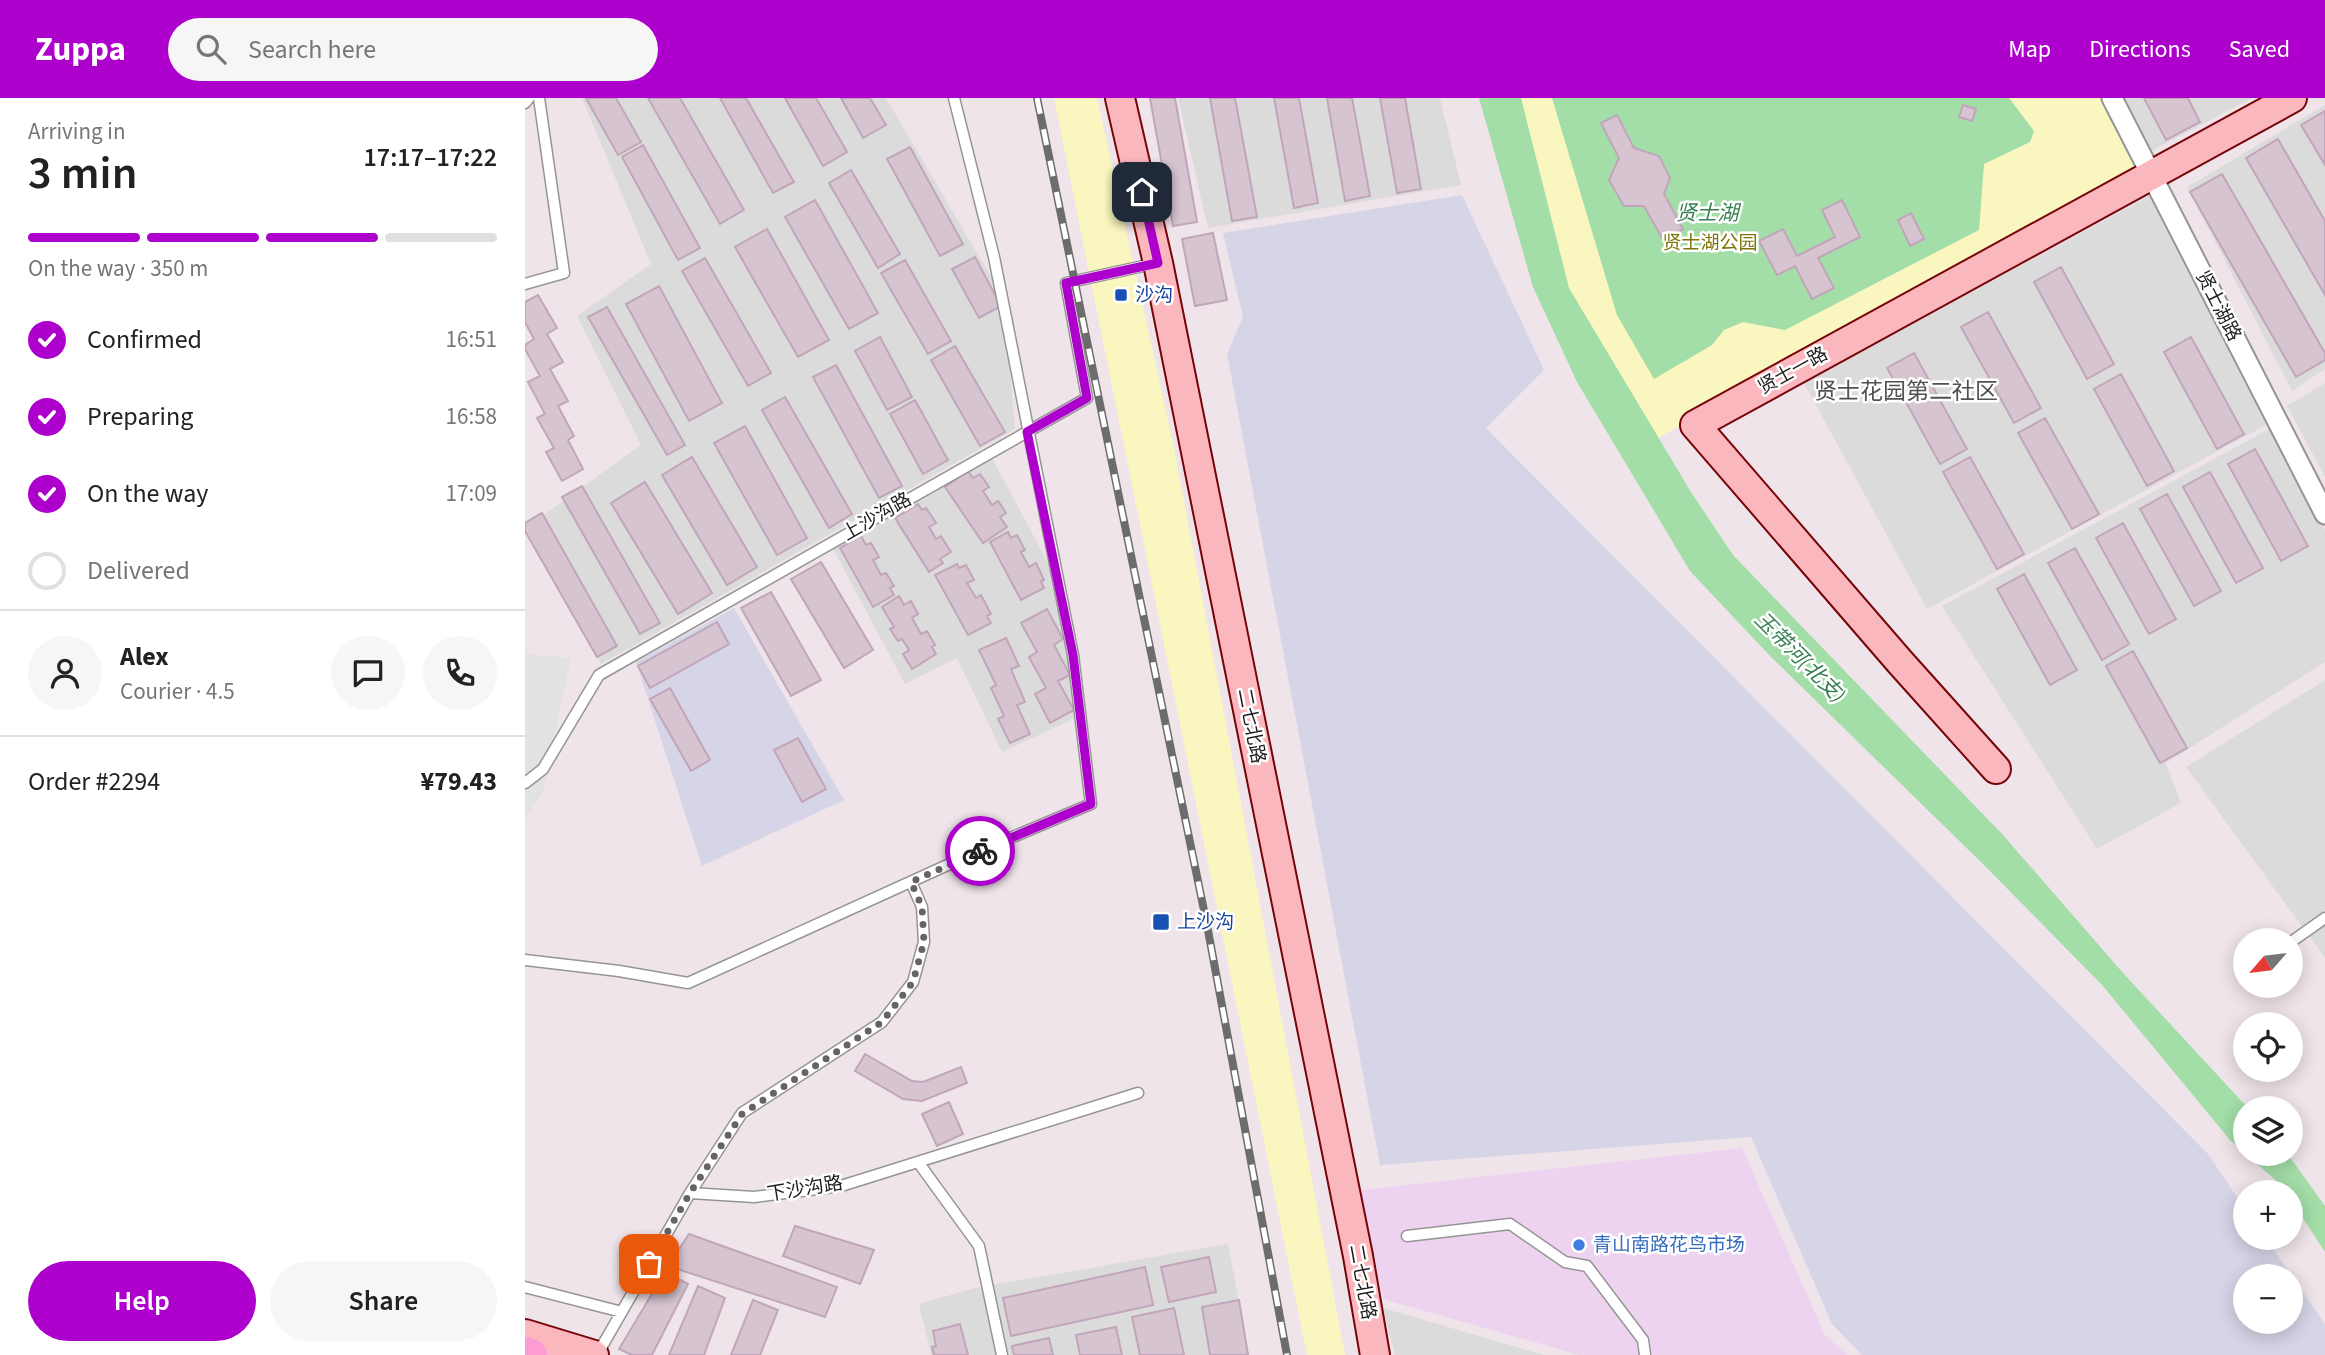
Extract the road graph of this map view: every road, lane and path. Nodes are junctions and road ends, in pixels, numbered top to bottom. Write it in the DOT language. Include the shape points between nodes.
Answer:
graph roads {
  1 [pos="529,98"];
  2 [pos="539,98"];
  3 [pos="954,98"];
  4 [pos="1120,98"];
  5 [pos="2112,98"];
  6 [pos="2293,98"];
  7 [pos="525,103"];
  8 [pos="2151,176"];
  9 [pos="1158,263"];
  10 [pos="525,284"];
  11 [pos="1027,432"];
  12 [pos="2325,514"];
  13 [pos="1996,769"];
  14 [pos="525,783"];
  15 [pos="911,882"];
  16 [pos="2325,918"];
  17 [pos="2303,934"];
  18 [pos="525,960"];
  19 [pos="1138,1093"];
  20 [pos="918,1162"];
  21 [pos="690,1193"];
  22 [pos="1407,1236"];
  23 [pos="525,1287"];
  24 [pos="622,1312"];
  25 [pos="525,1334"];
  26 [pos="525,1353"];
  27 [pos="531,1355"];
  28 [pos="596,1355"];
  29 [pos="1002,1355"];
  30 [pos="1375,1355"];
  31 [pos="1645,1355"];
  1 -- 7 [label="lane"];
  2 -- 10 [label="lane" via="564,273"];
  3 -- 11 [label="lane" via="994,257"];
  4 -- 9 [label="main road, 二七北路"];
  5 -- 8 [label="street, 贤士湖路"];
  6 -- 8 [label="main road, 贤士一路"];
  8 -- 12 [label="street, 贤士湖路"];
  8 -- 13 [label="main road, 贤士一路" via="1695,425"];
  9 -- 11 [label="lane, 上沙沟路" via="1066,283 1087,398"];
  9 -- 30 [label="main road, 二七北路"];
  11 -- 14 [label="lane, 上沙沟路" via="599,675 543,769"];
  11 -- 15 [label="lane" via="1073,655 1091,804"];
  15 -- 18 [label="lane" via="688,983"];
  15 -- 21 [label="lane" via="922,907 924,942 913,982 882,1022 742,1114"];
  16 -- 17 [label="lane"];
  19 -- 20 [label="lane, 下沙沟路"];
  20 -- 21 [label="lane, 下沙沟路" via="841,1186 754,1197"];
  20 -- 29 [label="lane" via="979,1246"];
  21 -- 24 [label="lane"];
  22 -- 31 [label="lane" via="1510,1224 1565,1262 1587,1266 1643,1340"];
  23 -- 24 [label="lane"];
  24 -- 28 [label="lane"];
  25 -- 28 [label="main road"];
  26 -- 27 [label="main road"];
}
